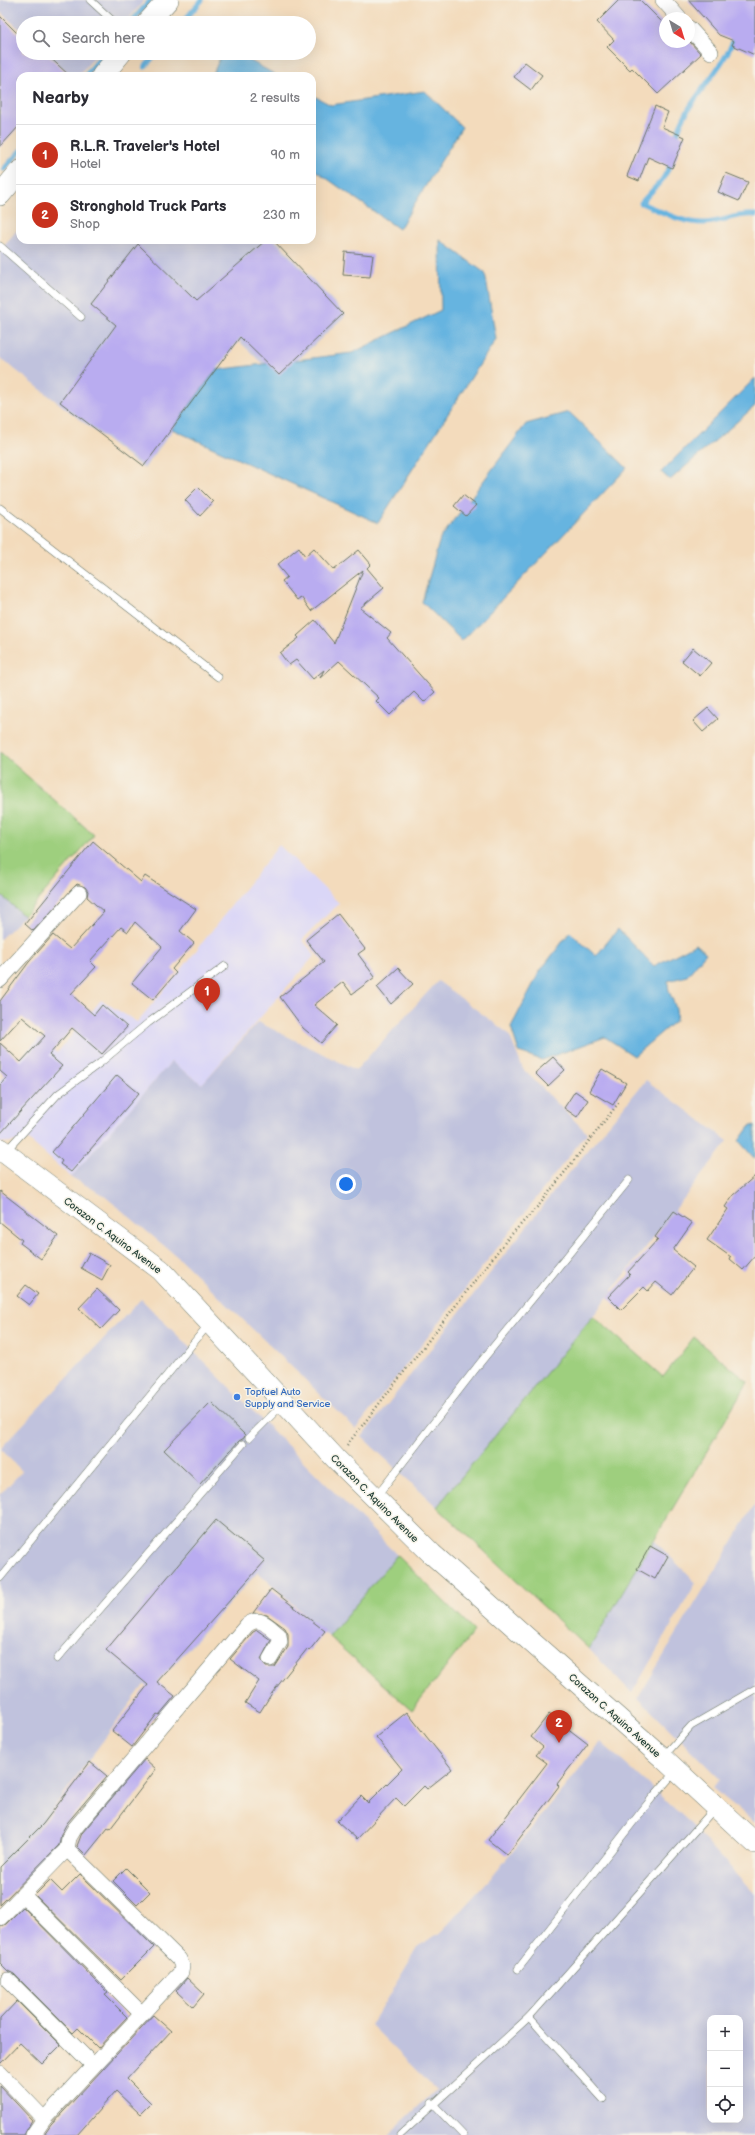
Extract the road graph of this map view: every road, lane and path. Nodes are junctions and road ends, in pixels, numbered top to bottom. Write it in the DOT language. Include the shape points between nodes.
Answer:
graph roads {
  1 [pos="90,0"];
  2 [pos="168,0"];
  3 [pos="662,0"];
  4 [pos="673,12"];
  5 [pos="108,16"];
  6 [pos="153,16"];
  7 [pos="695,35"];
  8 [pos="711,52"];
  9 [pos="115,60"];
  10 [pos="105,72"];
  11 [pos="16,176"];
  12 [pos="0,195"];
  13 [pos="0,246"];
  14 [pos="81,317"];
  15 [pos="0,508"];
  16 [pos="218,677"];
  17 [pos="79,893"];
  18 [pos="225,966"];
  19 [pos="0,980"];
  20 [pos="620,1101"];
  21 [pos="2,1151"];
  22 [pos="629,1180"];
  23 [pos="210,1323"];
  24 [pos="284,1402"];
  25 [pos="249,1438"];
  26 [pos="243,1444"];
  27 [pos="336,1460"];
  28 [pos="375,1499"];
  29 [pos="0,1578"];
  30 [pos="57,1659"];
  31 [pos="270,1659"];
  32 [pos="755,1689"];
  33 [pos="670,1764"];
  34 [pos="715,1808"];
  35 [pos="755,1843"];
  36 [pos="67,1849"];
  37 [pos="23,1895"];
  38 [pos="0,1918"];
  39 [pos="518,1968"];
  40 [pos="8,1980"];
  41 [pos="141,2013"];
  42 [pos="529,2017"];
  43 [pos="93,2065"];
  44 [pos="0,2073"];
  45 [pos="603,2099"];
  46 [pos="432,2103"];
  47 [pos="44,2119"];
  48 [pos="33,2135"];
  49 [pos="400,2135"];
  50 [pos="463,2135"];
  1 -- 5 [label="lane"];
  2 -- 6 [label="main road"];
  3 -- 4 [label="street"];
  7 -- 8 [label="street"];
  9 -- 10 [label="main road"];
  11 -- 12 [label="main road"];
  13 -- 14 [label="lane"];
  15 -- 16 [label="lane"];
  17 -- 19 [label="street"];
  18 -- 21 [label="lane" via="58,1094"];
  20 -- 27 [label="path" via="540,1204 509,1237"];
  21 -- 23 [label="main road, Corazon C. Aquino Avenue" via="161,1270"];
  22 -- 28 [label="lane" via="480,1363"];
  23 -- 24 [label="main road, Corazon C. Aquino Avenue"];
  23 -- 29 [label="lane"];
  24 -- 25 [label="lane"];
  24 -- 27 [label="main road, Corazon C. Aquino Avenue"];
  26 -- 30 [label="lane"];
  27 -- 28 [label="main road, Corazon C. Aquino Avenue"];
  28 -- 33 [label="main road, Corazon C. Aquino Avenue" via="432,1554"];
  31 -- 36 [label="street" via="280,1642 279,1635 260,1620 253,1620 75,1828"];
  32 -- 33 [label="lane" via="691,1726"];
  33 -- 34 [label="main road, Corazon C. Aquino Avenue"];
  33 -- 39 [label="lane" via="652,1798"];
  34 -- 35 [label="main road, Corazon C. Aquino Avenue"];
  34 -- 42 [label="lane"];
  36 -- 37 [label="street"];
  36 -- 41 [label="street" via="179,1959 182,1966 180,1972"];
  37 -- 38 [label="street"];
  37 -- 41 [label="street"];
  40 -- 43 [label="street"];
  41 -- 43 [label="street"];
  42 -- 45 [label="lane"];
  42 -- 46 [label="lane"];
  43 -- 47 [label="street"];
  44 -- 47 [label="street"];
  46 -- 49 [label="lane"];
  46 -- 50 [label="lane"];
  47 -- 48 [label="street"];
}
